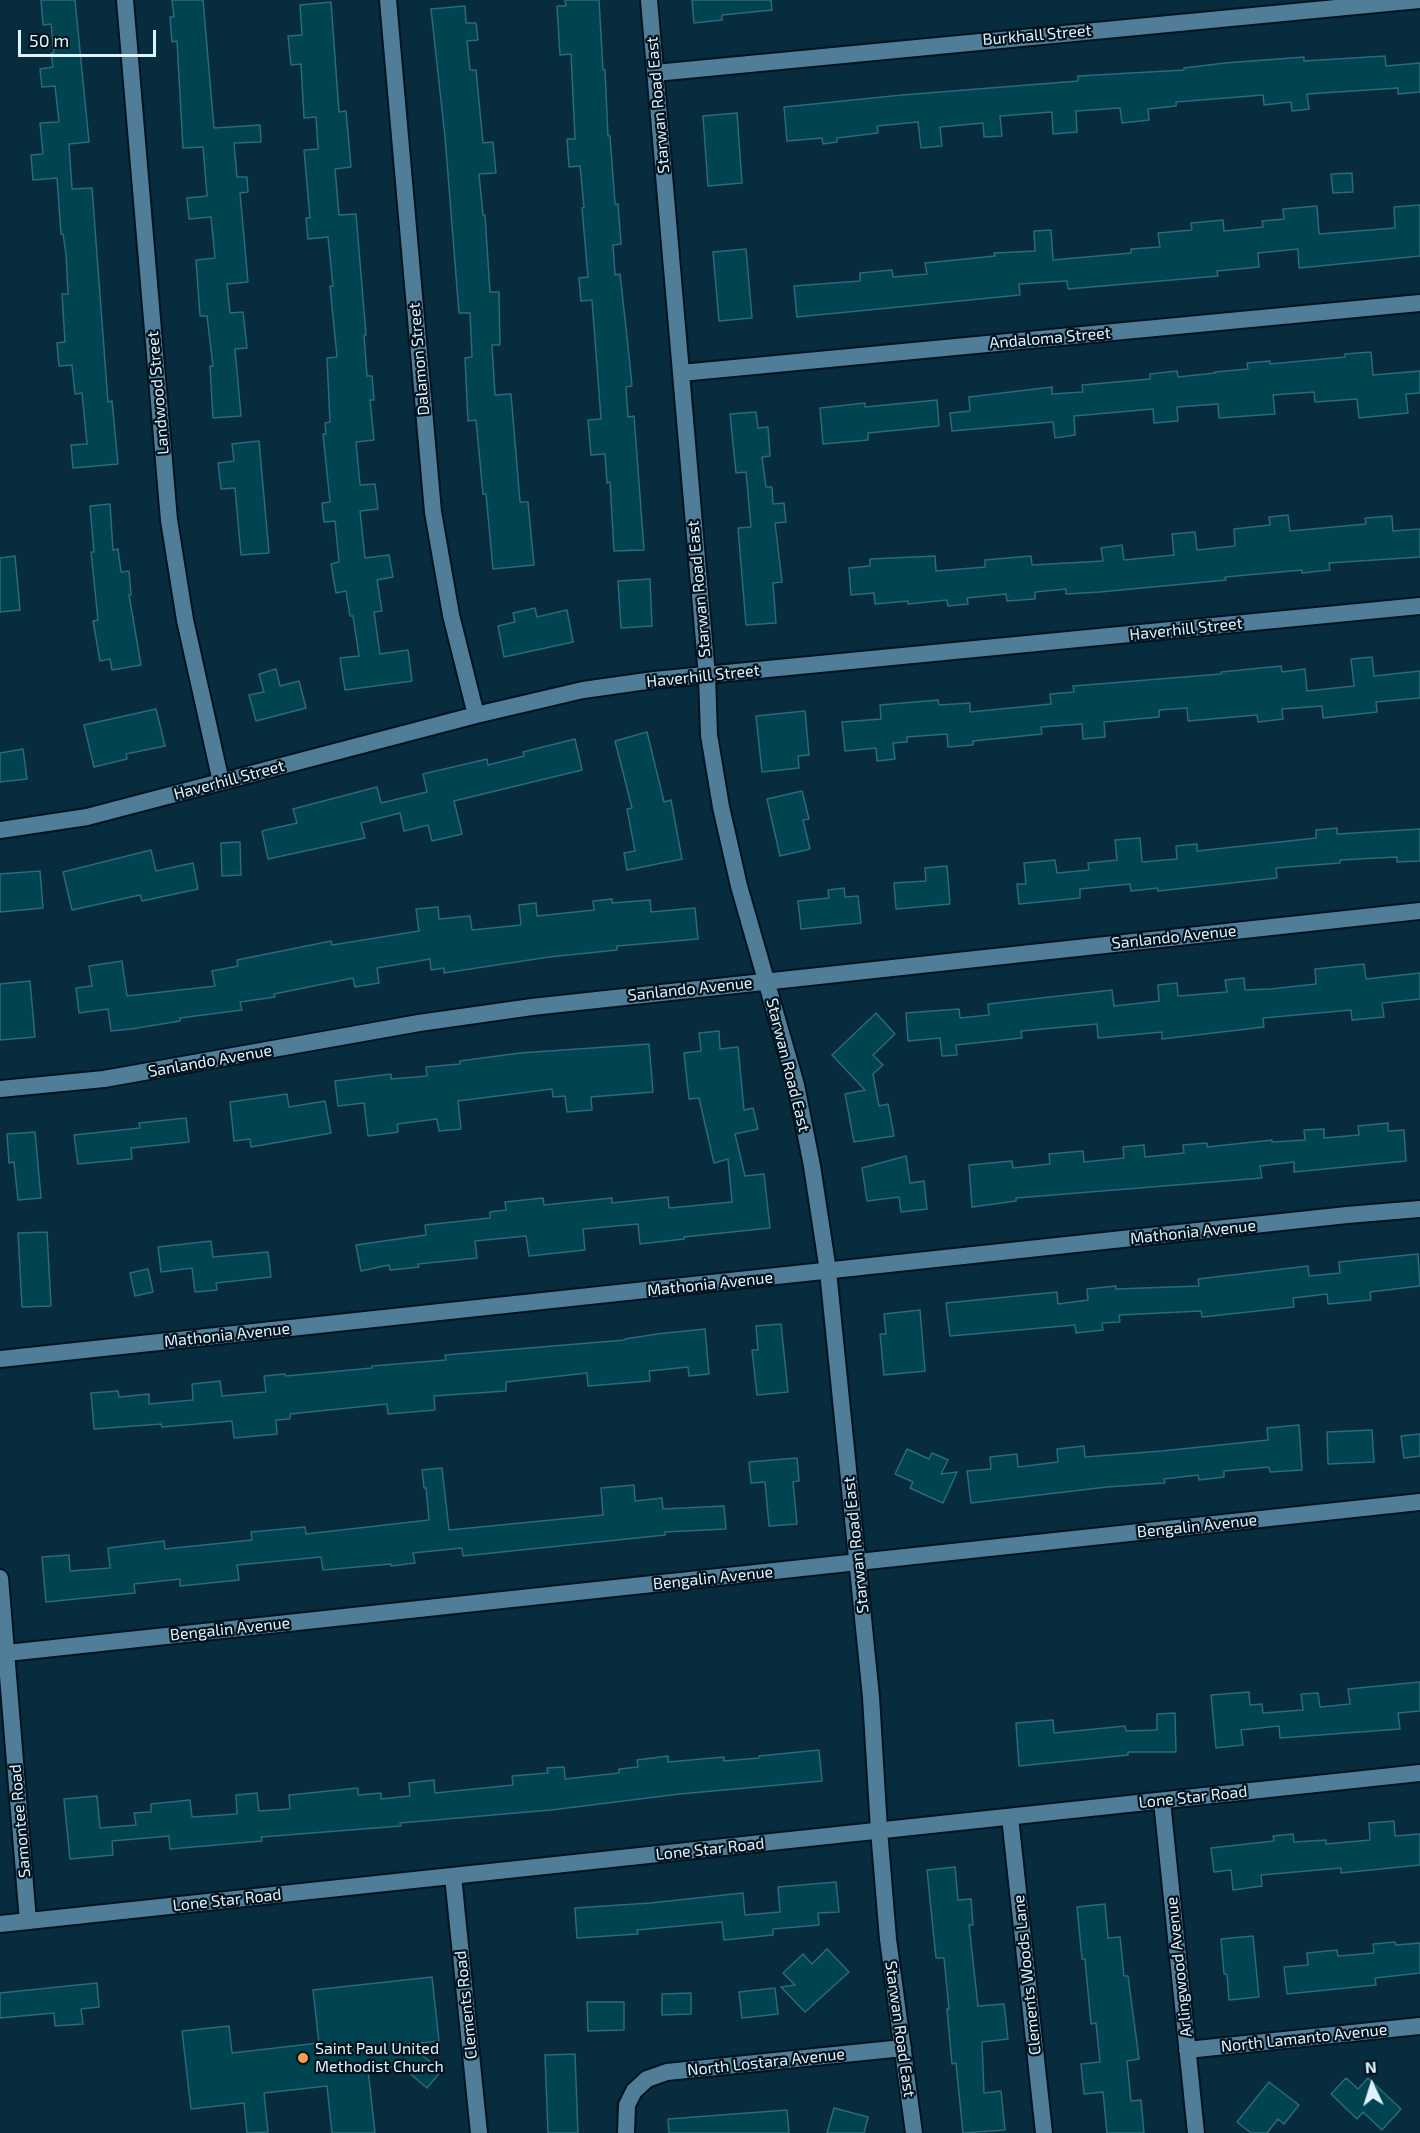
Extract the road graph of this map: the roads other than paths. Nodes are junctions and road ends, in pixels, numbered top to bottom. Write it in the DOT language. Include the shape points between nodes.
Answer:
graph roads {
  1 [pos="125,0"];
  2 [pos="388,0"];
  3 [pos="649,0"];
  4 [pos="1420,0"];
  5 [pos="655,73"];
  6 [pos="1420,303"];
  7 [pos="681,373"];
  8 [pos="1420,606"];
  9 [pos="707,676"];
  10 [pos="476,715"];
  11 [pos="221,782"];
  12 [pos="0,830"];
  13 [pos="1420,911"];
  14 [pos="766,981"];
  15 [pos="0,1089"];
  16 [pos="1420,1209"];
  17 [pos="828,1271"];
  18 [pos="0,1359"];
  19 [pos="1420,1502"];
  20 [pos="858,1562"];
  21 [pos="0,1578"];
  22 [pos="7,1653"];
  23 [pos="1420,1773"];
  24 [pos="1162,1801"];
  25 [pos="1010,1817"];
  26 [pos="879,1830"];
  27 [pos="453,1876"];
  28 [pos="28,1922"];
  29 [pos="0,1924"];
  30 [pos="1420,2026"];
  31 [pos="903,2048"];
  32 [pos="1187,2050"];
  33 [pos="479,2133"];
  34 [pos="626,2133"];
  35 [pos="914,2133"];
  36 [pos="1044,2133"];
  37 [pos="1196,2133"];
  1 -- 11 [label="street, Landwood Street" via="169,520 185,620"];
  2 -- 10 [label="street, Dalamon Street" via="433,512 451,615"];
  3 -- 5 [label="street, Starwan Road East"];
  4 -- 5 [label="street, Burkhall Street"];
  5 -- 7 [label="street, Starwan Road East"];
  6 -- 7 [label="street, Andaloma Street"];
  7 -- 9 [label="street, Starwan Road East"];
  8 -- 9 [label="street, Haverhill Street"];
  9 -- 10 [label="street, Haverhill Street" via="583,690"];
  9 -- 14 [label="street, Starwan Road East" via="709,735 721,807"];
  10 -- 11 [label="street, Haverhill Street"];
  11 -- 12 [label="street, Haverhill Street" via="87,817"];
  13 -- 14 [label="street, Sanlando Avenue"];
  14 -- 15 [label="street, Sanlando Avenue" via="532,1007 104,1079"];
  14 -- 17 [label="street, Starwan Road East" via="796,1085"];
  16 -- 17 [label="street, Mathonia Avenue"];
  17 -- 18 [label="street, Mathonia Avenue"];
  17 -- 20 [label="street, Starwan Road East"];
  19 -- 20 [label="street, Bengalin Avenue"];
  20 -- 22 [label="street, Bengalin Avenue"];
  20 -- 26 [label="street, Starwan Road East"];
  21 -- 22 [label="street, Samontee Road"];
  22 -- 28 [label="street, Samontee Road"];
  23 -- 24 [label="street, Lone Star Road"];
  24 -- 25 [label="street, Lone Star Road"];
  24 -- 32 [label="street, Arlingwood Avenue"];
  25 -- 26 [label="street, Lone Star Road"];
  25 -- 36 [label="street, Clements Woods Lane"];
  26 -- 27 [label="street, Lone Star Road"];
  26 -- 31 [label="street, Starwan Road East"];
  27 -- 28 [label="street, Lone Star Road"];
  27 -- 33 [label="street, Clements Road"];
  28 -- 29 [label="street, Lone Star Road"];
  30 -- 32 [label="street, North Lamanto Avenue"];
  31 -- 34 [label="street, North Lostara Avenue" via="667,2072 647,2079 634,2091 627,2105"];
  31 -- 35 [label="street, Starwan Road East"];
  32 -- 37 [label="street, Arlingwood Avenue"];
}
